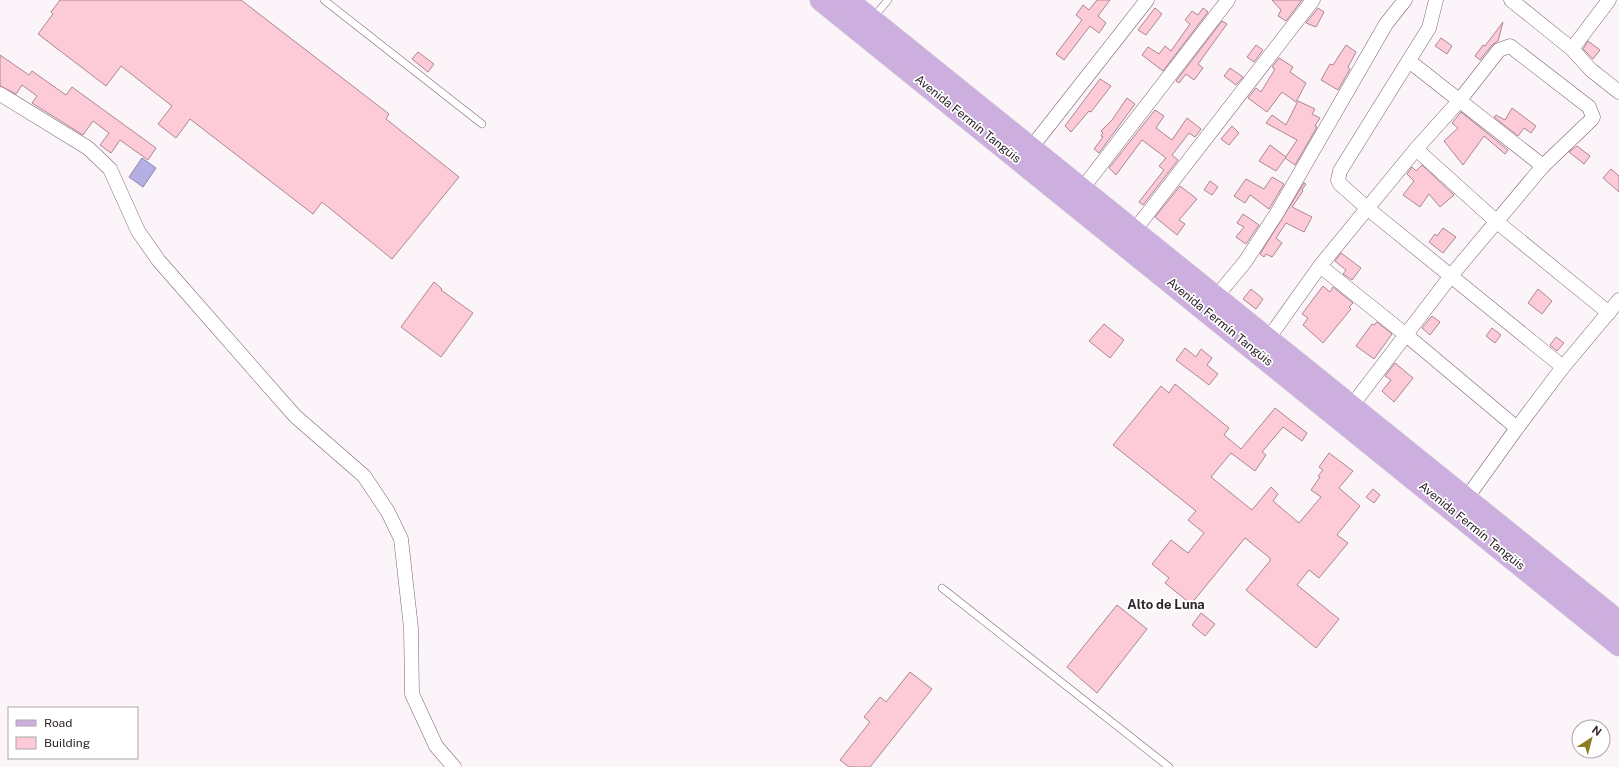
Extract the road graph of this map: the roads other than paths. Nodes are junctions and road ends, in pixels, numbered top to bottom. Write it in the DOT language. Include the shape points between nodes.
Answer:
graph roads {
  1 [pos="324,0"];
  2 [pos="821,0"];
  3 [pos="847,0"];
  4 [pos="888,0"];
  5 [pos="1147,0"];
  6 [pos="1228,0"];
  7 [pos="1313,0"];
  8 [pos="1405,0"];
  9 [pos="1436,0"];
  10 [pos="1511,0"];
  11 [pos="1609,0"];
  12 [pos="872,20"];
  13 [pos="1572,49"];
  14 [pos="1409,60"];
  15 [pos="1619,92"];
  16 [pos="0,94"];
  17 [pos="1458,101"];
  18 [pos="482,124"];
  19 [pos="1031,148"];
  20 [pos="1416,149"];
  21 [pos="1542,166"];
  22 [pos="1082,189"];
  23 [pos="1367,208"];
  24 [pos="1497,222"];
  25 [pos="1134,231"];
  26 [pos="1320,266"];
  27 [pos="1450,277"];
  28 [pos="1619,300"];
  29 [pos="1211,303"];
  30 [pos="1609,313"];
  31 [pos="1405,334"];
  32 [pos="1268,338"];
  33 [pos="1563,367"];
  34 [pos="1346,413"];
  35 [pos="1517,428"];
  36 [pos="1466,499"];
  37 [pos="942,588"];
  38 [pos="1619,622"];
  39 [pos="1619,645"];
  40 [pos="454,767"];
  41 [pos="1169,767"];
  1 -- 18 [label="lane"];
  2 -- 29 [label="main road, Avenida Fermín Tangüis"];
  3 -- 12 [label="main road, Avenida Fermín Tangüis"];
  4 -- 12 [label="lane"];
  5 -- 19 [label="street"];
  6 -- 22 [label="street"];
  7 -- 25 [label="street"];
  8 -- 29 [label="street" via="1386,24 1277,213 1245,262"];
  9 -- 14 [label="street" via="1429,28"];
  10 -- 13 [label="street"];
  11 -- 13 [label="street"];
  12 -- 19 [label="main road, Avenida Fermín Tangüis"];
  13 -- 15 [label="street" via="1591,70"];
  14 -- 17 [label="street"];
  14 -- 23 [label="street" via="1340,170 1340,184"];
  16 -- 40 [label="street" via="88,148 110,169 138,231 159,261 295,416 364,476 388,512 401,539 411,628 412,694 436,746"];
  17 -- 20 [label="street"];
  17 -- 21 [label="street"];
  17 -- 21 [label="street" via="1499,50 1510,46 1516,50 1589,107 1593,113 1591,120"];
  19 -- 22 [label="main road, Avenida Fermín Tangüis"];
  20 -- 23 [label="street"];
  20 -- 24 [label="street"];
  21 -- 24 [label="street"];
  22 -- 25 [label="main road, Avenida Fermín Tangüis"];
  23 -- 26 [label="street"];
  23 -- 27 [label="street"];
  24 -- 27 [label="street"];
  24 -- 30 [label="street"];
  25 -- 29 [label="main road, Avenida Fermín Tangüis"];
  26 -- 31 [label="street"];
  26 -- 32 [label="street"];
  27 -- 31 [label="street"];
  27 -- 33 [label="street"];
  28 -- 30 [label="street"];
  29 -- 32 [label="main road, Avenida Fermín Tangüis"];
  29 -- 34 [label="main road, Avenida Fermín Tangüis"];
  30 -- 33 [label="street"];
  31 -- 34 [label="street"];
  31 -- 35 [label="street"];
  32 -- 34 [label="main road, Avenida Fermín Tangüis"];
  33 -- 35 [label="street"];
  34 -- 36 [label="main road, Avenida Fermín Tangüis"];
  34 -- 39 [label="main road, Avenida Fermín Tangüis"];
  35 -- 36 [label="street"];
  36 -- 38 [label="main road, Avenida Fermín Tangüis"];
  37 -- 41 [label="lane"];
}
